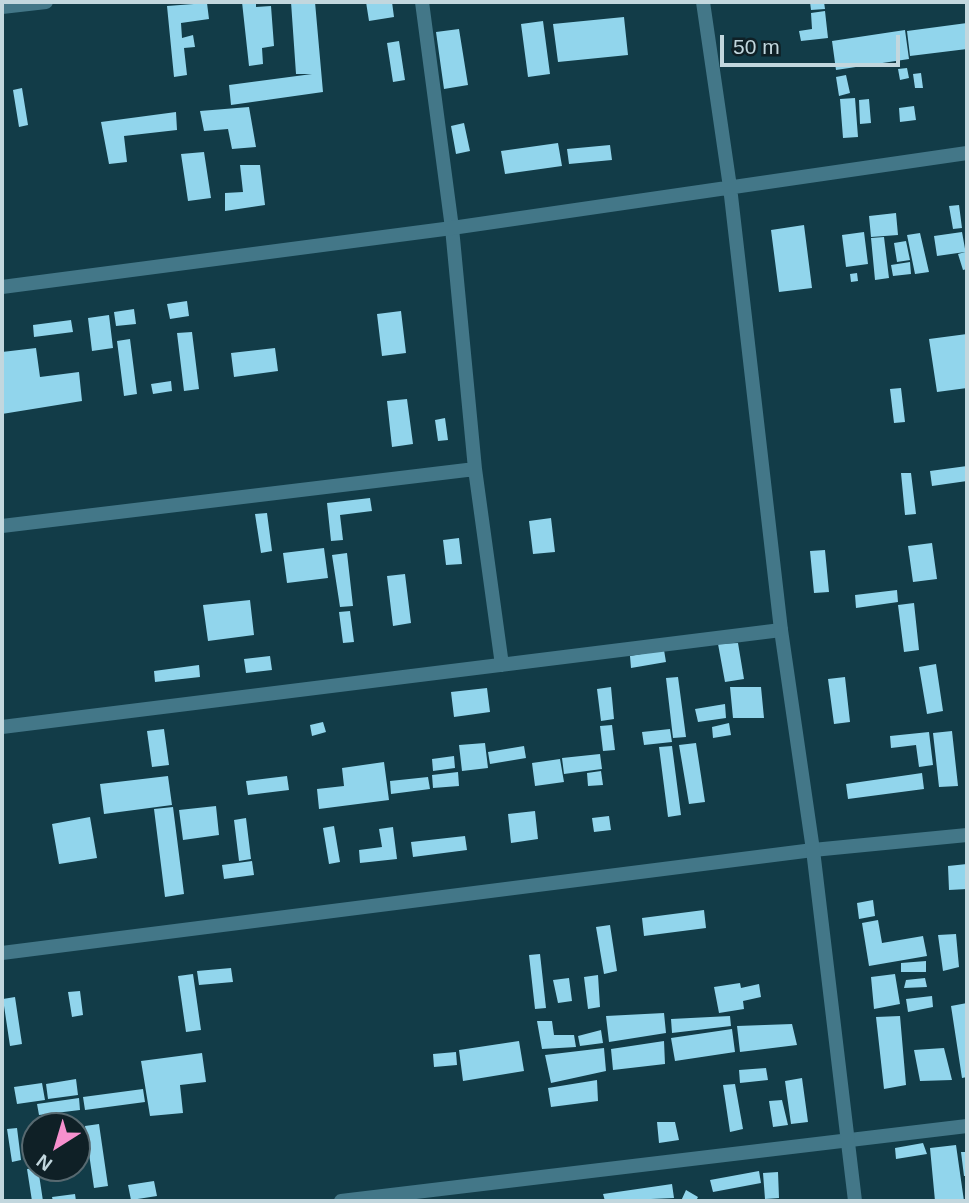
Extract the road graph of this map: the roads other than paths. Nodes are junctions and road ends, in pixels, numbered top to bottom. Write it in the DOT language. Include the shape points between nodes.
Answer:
graph roads {
  1 [pos="46,2"];
  2 [pos="422,2"];
  3 [pos="703,2"];
  4 [pos="2,7"];
  5 [pos="967,153"];
  6 [pos="730,187"];
  7 [pos="452,228"];
  8 [pos="2,287"];
  9 [pos="475,470"];
  10 [pos="2,526"];
  11 [pos="781,631"];
  12 [pos="502,665"];
  13 [pos="2,727"];
  14 [pos="967,835"];
  15 [pos="813,850"];
  16 [pos="2,953"];
  17 [pos="967,1126"];
  18 [pos="847,1140"];
  19 [pos="341,1201"];
  20 [pos="855,1201"];
  1 -- 4 [label="street"];
  2 -- 7 [label="street"];
  3 -- 6 [label="street"];
  5 -- 6 [label="street"];
  6 -- 7 [label="street"];
  6 -- 11 [label="street"];
  7 -- 8 [label="street"];
  7 -- 9 [label="street"];
  9 -- 10 [label="street"];
  9 -- 12 [label="street"];
  11 -- 12 [label="street"];
  11 -- 15 [label="street"];
  12 -- 13 [label="street"];
  14 -- 15 [label="street"];
  15 -- 16 [label="street"];
  15 -- 18 [label="street"];
  17 -- 18 [label="street"];
  18 -- 19 [label="street"];
  18 -- 20 [label="street"];
}
